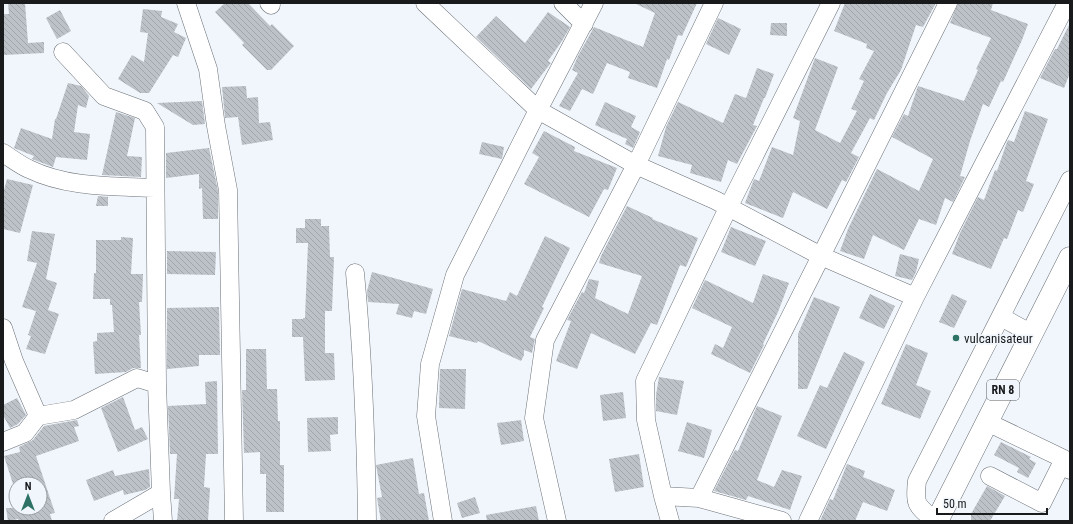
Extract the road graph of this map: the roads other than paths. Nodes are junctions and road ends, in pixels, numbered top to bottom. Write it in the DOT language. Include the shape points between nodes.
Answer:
graph roads {
  1 [pos="186,3"];
  2 [pos="425,3"];
  3 [pos="563,3"];
  4 [pos="594,3"];
  5 [pos="714,3"];
  6 [pos="831,3"];
  7 [pos="948,3"];
  8 [pos="1067,3"];
  9 [pos="584,24"];
  10 [pos="63,52"];
  11 [pos="538,110"];
  12 [pos="3,153"];
  13 [pos="636,165"];
  14 [pos="1070,180"];
  15 [pos="155,188"];
  16 [pos="728,208"];
  17 [pos="821,256"];
  18 [pos="1070,258"];
  19 [pos="355,273"];
  20 [pos="915,298"];
  21 [pos="1001,318"];
  22 [pos="3,328"];
  23 [pos="1032,334"];
  24 [pos="157,384"];
  25 [pos="38,416"];
  26 [pos="987,422"];
  27 [pos="3,442"];
  28 [pos="1066,460"];
  29 [pos="990,476"];
  30 [pos="161,493"];
  31 [pos="663,496"];
  32 [pos="699,498"];
  33 [pos="113,521"];
  34 [pos="163,521"];
  35 [pos="234,521"];
  36 [pos="367,521"];
  37 [pos="443,521"];
  38 [pos="557,521"];
  39 [pos="670,521"];
  40 [pos="782,521"];
  41 [pos="808,521"];
  42 [pos="936,521"];
  1 -- 35 [label="street" via="208,69 228,190"];
  2 -- 11 [label="street"];
  3 -- 9 [label="street"];
  4 -- 9 [label="street"];
  5 -- 13 [label="street"];
  6 -- 16 [label="street"];
  7 -- 17 [label="street"];
  8 -- 20 [label="street"];
  9 -- 11 [label="street"];
  10 -- 15 [label="street" via="104,96 145,111 155,127"];
  11 -- 13 [label="street"];
  11 -- 37 [label="street" via="455,275 430,364 426,416"];
  12 -- 15 [label="street" via="28,169 55,180"];
  13 -- 16 [label="street"];
  13 -- 38 [label="street" via="545,340 534,418"];
  14 -- 21 [label="street"];
  15 -- 24 [label="street"];
  16 -- 17 [label="street"];
  16 -- 31 [label="street" via="645,381 646,420"];
  17 -- 20 [label="street"];
  17 -- 32 [label="street"];
  18 -- 23 [label="highway, RN 8"];
  19 -- 36 [label="street" via="366,444"];
  20 -- 41 [label="street"];
  21 -- 23 [label="street"];
  21 -- 42 [label="street" via="917,481 915,496 918,506"];
  22 -- 25 [label="street"];
  23 -- 26 [label="highway, RN 8"];
  24 -- 25 [label="street" via="137,378 74,410"];
  24 -- 30 [label="street"];
  25 -- 27 [label="street" via="25,433"];
  26 -- 28 [label="street"];
  26 -- 42 [label="highway, RN 8"];
  28 -- 29 [label="street" via="1042,503"];
  30 -- 33 [label="street"];
  30 -- 34 [label="street"];
  31 -- 32 [label="street"];
  31 -- 39 [label="street"];
  32 -- 40 [label="street"];
}
